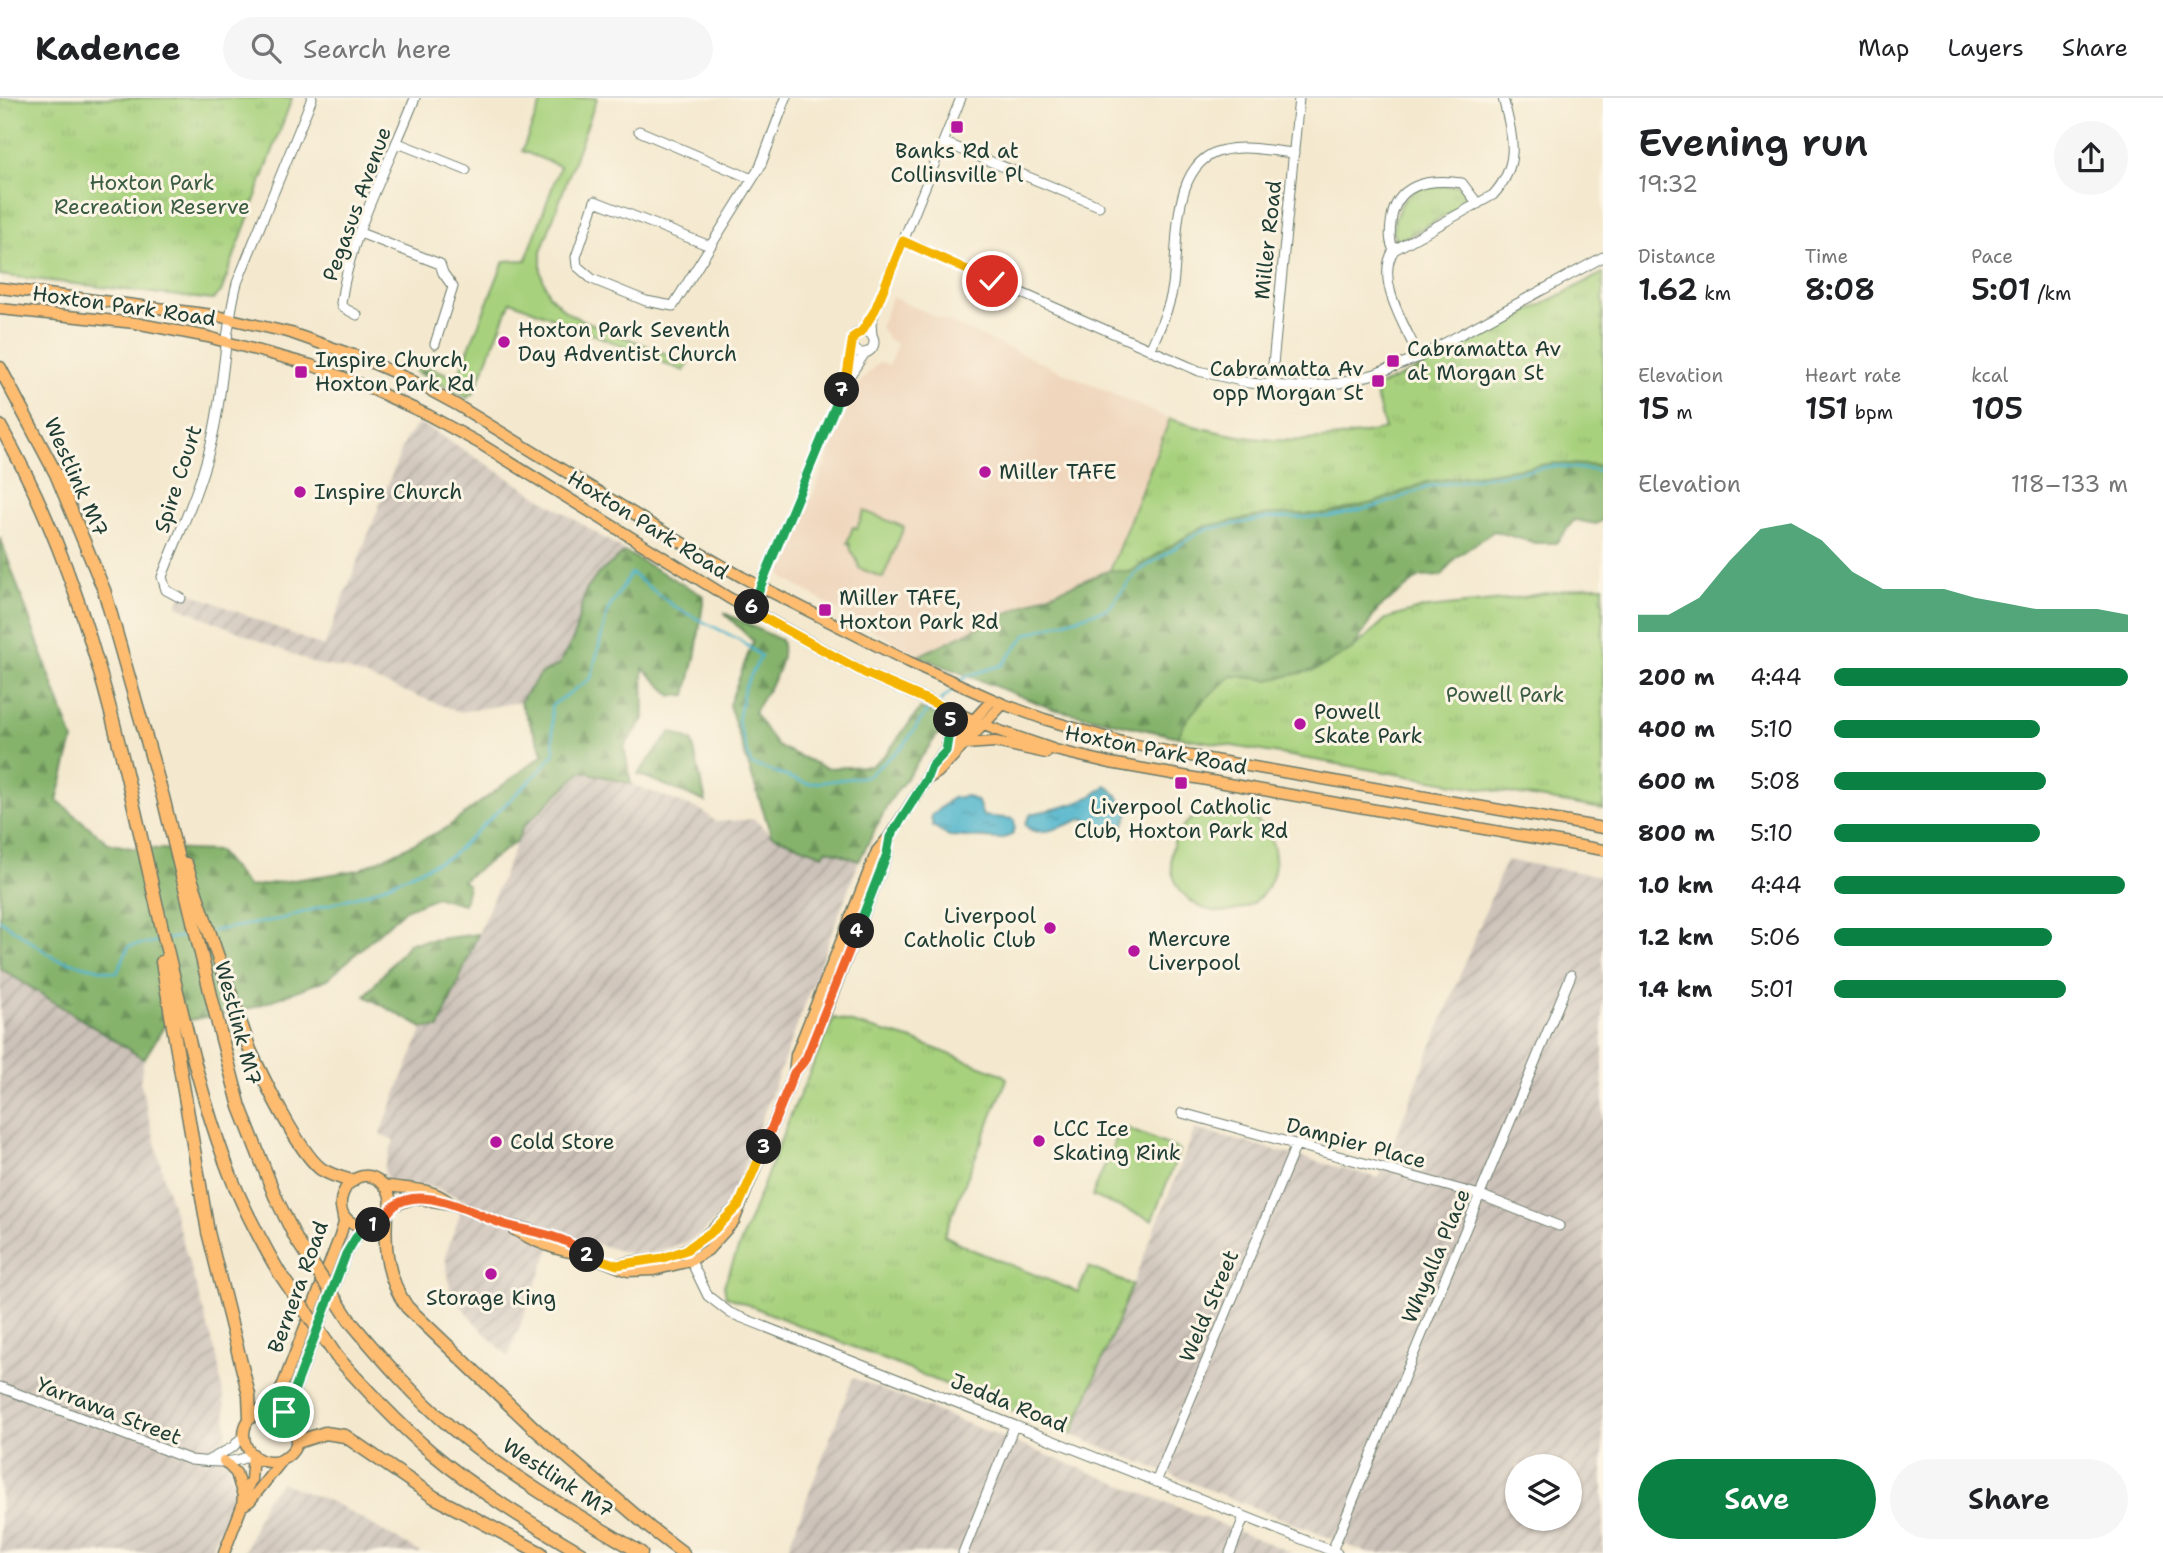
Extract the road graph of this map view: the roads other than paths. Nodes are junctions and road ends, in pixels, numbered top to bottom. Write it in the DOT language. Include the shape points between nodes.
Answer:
graph roads {
  1 [pos="312,98"];
  2 [pos="415,98"];
  3 [pos="786,98"];
  4 [pos="961,98"];
  5 [pos="1299,98"];
  6 [pos="1503,98"];
  7 [pos="639,131"];
  8 [pos="943,142"];
  9 [pos="398,143"];
  10 [pos="1294,153"];
  11 [pos="466,170"];
  12 [pos="752,179"];
  13 [pos="1478,204"];
  14 [pos="1099,206"];
  15 [pos="360,233"];
  16 [pos="903,241"];
  17 [pos="710,246"];
  18 [pos="1394,250"];
  19 [pos="1603,257"];
  20 [pos="0,288"];
  21 [pos="0,309"];
  22 [pos="875,310"];
  23 [pos="357,315"];
  24 [pos="229,318"];
  25 [pos="862,331"];
  26 [pos="872,335"];
  27 [pos="227,341"];
  28 [pos="435,344"];
  29 [pos="853,347"];
  30 [pos="1150,350"];
  31 [pos="866,353"];
  32 [pos="1419,357"];
  33 [pos="0,368"];
  34 [pos="846,381"];
  35 [pos="1271,385"];
  36 [pos="0,426"];
  37 [pos="761,587"];
  38 [pos="181,598"];
  39 [pos="750,610"];
  40 [pos="998,701"];
  41 [pos="950,711"];
  42 [pos="979,722"];
  43 [pos="965,744"];
  44 [pos="946,751"];
  45 [pos="1093,760"];
  46 [pos="926,780"];
  47 [pos="163,797"];
  48 [pos="1603,828"];
  49 [pos="1603,849"];
  50 [pos="146,863"];
  51 [pos="1571,975"];
  52 [pos="1182,1113"];
  53 [pos="1296,1145"];
  54 [pos="352,1181"];
  55 [pos="384,1185"];
  56 [pos="1480,1195"];
  57 [pos="452,1204"];
  58 [pos="342,1210"];
  59 [pos="388,1211"];
  60 [pos="1559,1226"];
  61 [pos="368,1227"];
  62 [pos="688,1255"];
  63 [pos="0,1387"];
  64 [pos="262,1410"];
  65 [pos="250,1418"];
  66 [pos="295,1423"];
  67 [pos="1014,1426"];
  68 [pos="244,1435"];
  69 [pos="297,1442"];
  70 [pos="252,1454"];
  71 [pos="284,1458"];
  72 [pos="207,1461"];
  73 [pos="224,1461"];
  74 [pos="1156,1482"];
  75 [pos="243,1501"];
  76 [pos="1244,1517"];
  77 [pos="1335,1552"];
  78 [pos="223,1553"];
  79 [pos="541,1553"];
  80 [pos="581,1553"];
  81 [pos="641,1553"];
  82 [pos="683,1553"];
  83 [pos="963,1553"];
  84 [pos="1230,1553"];
  1 -- 24 [label="street, Spire Court" via="237,283"];
  2 -- 9 [label="street, Pegasus Avenue"];
  3 -- 12 [label="street"];
  4 -- 8 [label="street"];
  5 -- 10 [label="street, Miller Road"];
  6 -- 13 [label="street" via="1512,163 1500,188"];
  7 -- 12 [label="street"];
  8 -- 14 [label="street"];
  8 -- 16 [label="street"];
  9 -- 11 [label="street"];
  9 -- 15 [label="street, Pegasus Avenue"];
  10 -- 30 [label="street" via="1226,149 1203,160 1189,175 1173,287"];
  10 -- 35 [label="street, Miller Road"];
  12 -- 17 [label="street"];
  13 -- 18 [label="street"];
  13 -- 18 [label="street" via="1462,183 1413,186 1395,205 1390,235"];
  15 -- 23 [label="street, Pegasus Avenue" via="341,303"];
  15 -- 28 [label="street" via="440,264 453,287"];
  16 -- 22 [label="street"];
  16 -- 30 [label="street"];
  17 -- 17 [label="street" via="595,201 577,266 592,279 646,301 673,306"];
  18 -- 32 [label="street" via="1387,283"];
  19 -- 32 [label="street"];
  20 -- 24 [label="main road, Hoxton Park Road"];
  21 -- 27 [label="main road, Hoxton Park Road" via="135,323"];
  22 -- 25 [label="street"];
  22 -- 26 [label="street"];
  24 -- 27 [label="street, Spire Court"];
  24 -- 37 [label="main road, Hoxton Park Road" via="328,346 428,389"];
  25 -- 26 [label="street"];
  25 -- 29 [label="street" via="853,337"];
  26 -- 31 [label="street" via="874,345"];
  27 -- 38 [label="street, Spire Court" via="209,451 162,577 166,590"];
  27 -- 39 [label="main road, Hoxton Park Road" via="311,365 428,415"];
  29 -- 31 [label="street"];
  29 -- 34 [label="street"];
  30 -- 35 [label="street" via="1214,376"];
  31 -- 34 [label="street"];
  32 -- 35 [label="street" via="1340,383"];
  33 -- 47 [label="highway, Westlink M7" via="56,474 104,590"];
  34 -- 37 [label="street"];
  36 -- 50 [label="highway" via="49,524 78,603"];
  37 -- 39 [label="street"];
  37 -- 40 [label="main road, Hoxton Park Road"];
  39 -- 41 [label="main road, Hoxton Park Road" via="865,673"];
  40 -- 42 [label="main road"];
  40 -- 48 [label="main road, Hoxton Park Road" via="1122,741 1179,754"];
  41 -- 42 [label="main road, Hoxton Park Road"];
  41 -- 44 [label="main road"];
  42 -- 43 [label="main road"];
  42 -- 44 [label="main road"];
  42 -- 45 [label="main road, Hoxton Park Road"];
  43 -- 45 [label="main road" via="995,742"];
  43 -- 46 [label="main road"];
  44 -- 46 [label="main road"];
  45 -- 49 [label="main road, Hoxton Park Road"];
  46 -- 62 [label="main road" via="877,850 739,1205"];
  47 -- 54 [label="highway" via="250,1049 314,1162 329,1174"];
  47 -- 81 [label="highway, Westlink M7, bridge" via="226,1055 255,1151 296,1239 350,1321 402,1380 463,1437 523,1481"];
  50 -- 65 [label="highway" via="206,1222 249,1395"];
  50 -- 80 [label="highway, bridge" via="194,1063 225,1163 280,1275 337,1357 401,1425 498,1502"];
  51 -- 56 [label="street, Whyalla Place"];
  52 -- 53 [label="street, Dampier Place"];
  53 -- 56 [label="street, Dampier Place"];
  53 -- 74 [label="street, Weld Street"];
  54 -- 55 [label="main road" via="369,1177"];
  54 -- 58 [label="main road" via="342,1194"];
  55 -- 57 [label="main road" via="427,1190"];
  55 -- 59 [label="main road" via="390,1195"];
  56 -- 60 [label="street, Dampier Place"];
  56 -- 77 [label="street, Whyalla Place"];
  57 -- 59 [label="main road" via="415,1198"];
  57 -- 62 [label="main road" via="565,1252 617,1265"];
  58 -- 61 [label="main road" via="352,1223"];
  58 -- 64 [label="main road, Bernera Road" via="340,1236 290,1368 278,1395"];
  59 -- 61 [label="main road" via="379,1223"];
  59 -- 82 [label="highway" via="387,1262 400,1297 419,1320 535,1429"];
  61 -- 66 [label="main road, Bernera Road" via="346,1254 298,1379 292,1403"];
  62 -- 67 [label="street, Jedda Road" via="708,1296 730,1313"];
  63 -- 72 [label="street, Yarrawa Street" via="184,1458"];
  64 -- 65 [label="main road"];
  64 -- 66 [label="main road" via="284,1412"];
  65 -- 68 [label="main road"];
  66 -- 69 [label="main road"];
  67 -- 74 [label="street, Jedda Road"];
  67 -- 83 [label="street"];
  68 -- 70 [label="main road"];
  68 -- 72 [label="street"];
  69 -- 71 [label="main road"];
  69 -- 79 [label="highway" via="325,1433 345,1436 434,1497"];
  70 -- 71 [label="main road" via="267,1461"];
  70 -- 73 [label="street, Yarrawa Street"];
  70 -- 75 [label="main road" via="251,1480"];
  71 -- 75 [label="main road" via="250,1501"];
  72 -- 73 [label="street, Yarrawa Street"];
  73 -- 75 [label="main road" via="236,1473"];
  74 -- 76 [label="street, Jedda Road"];
  75 -- 78 [label="main road"];
  76 -- 77 [label="street, Jedda Road"];
  76 -- 84 [label="street"];
}
